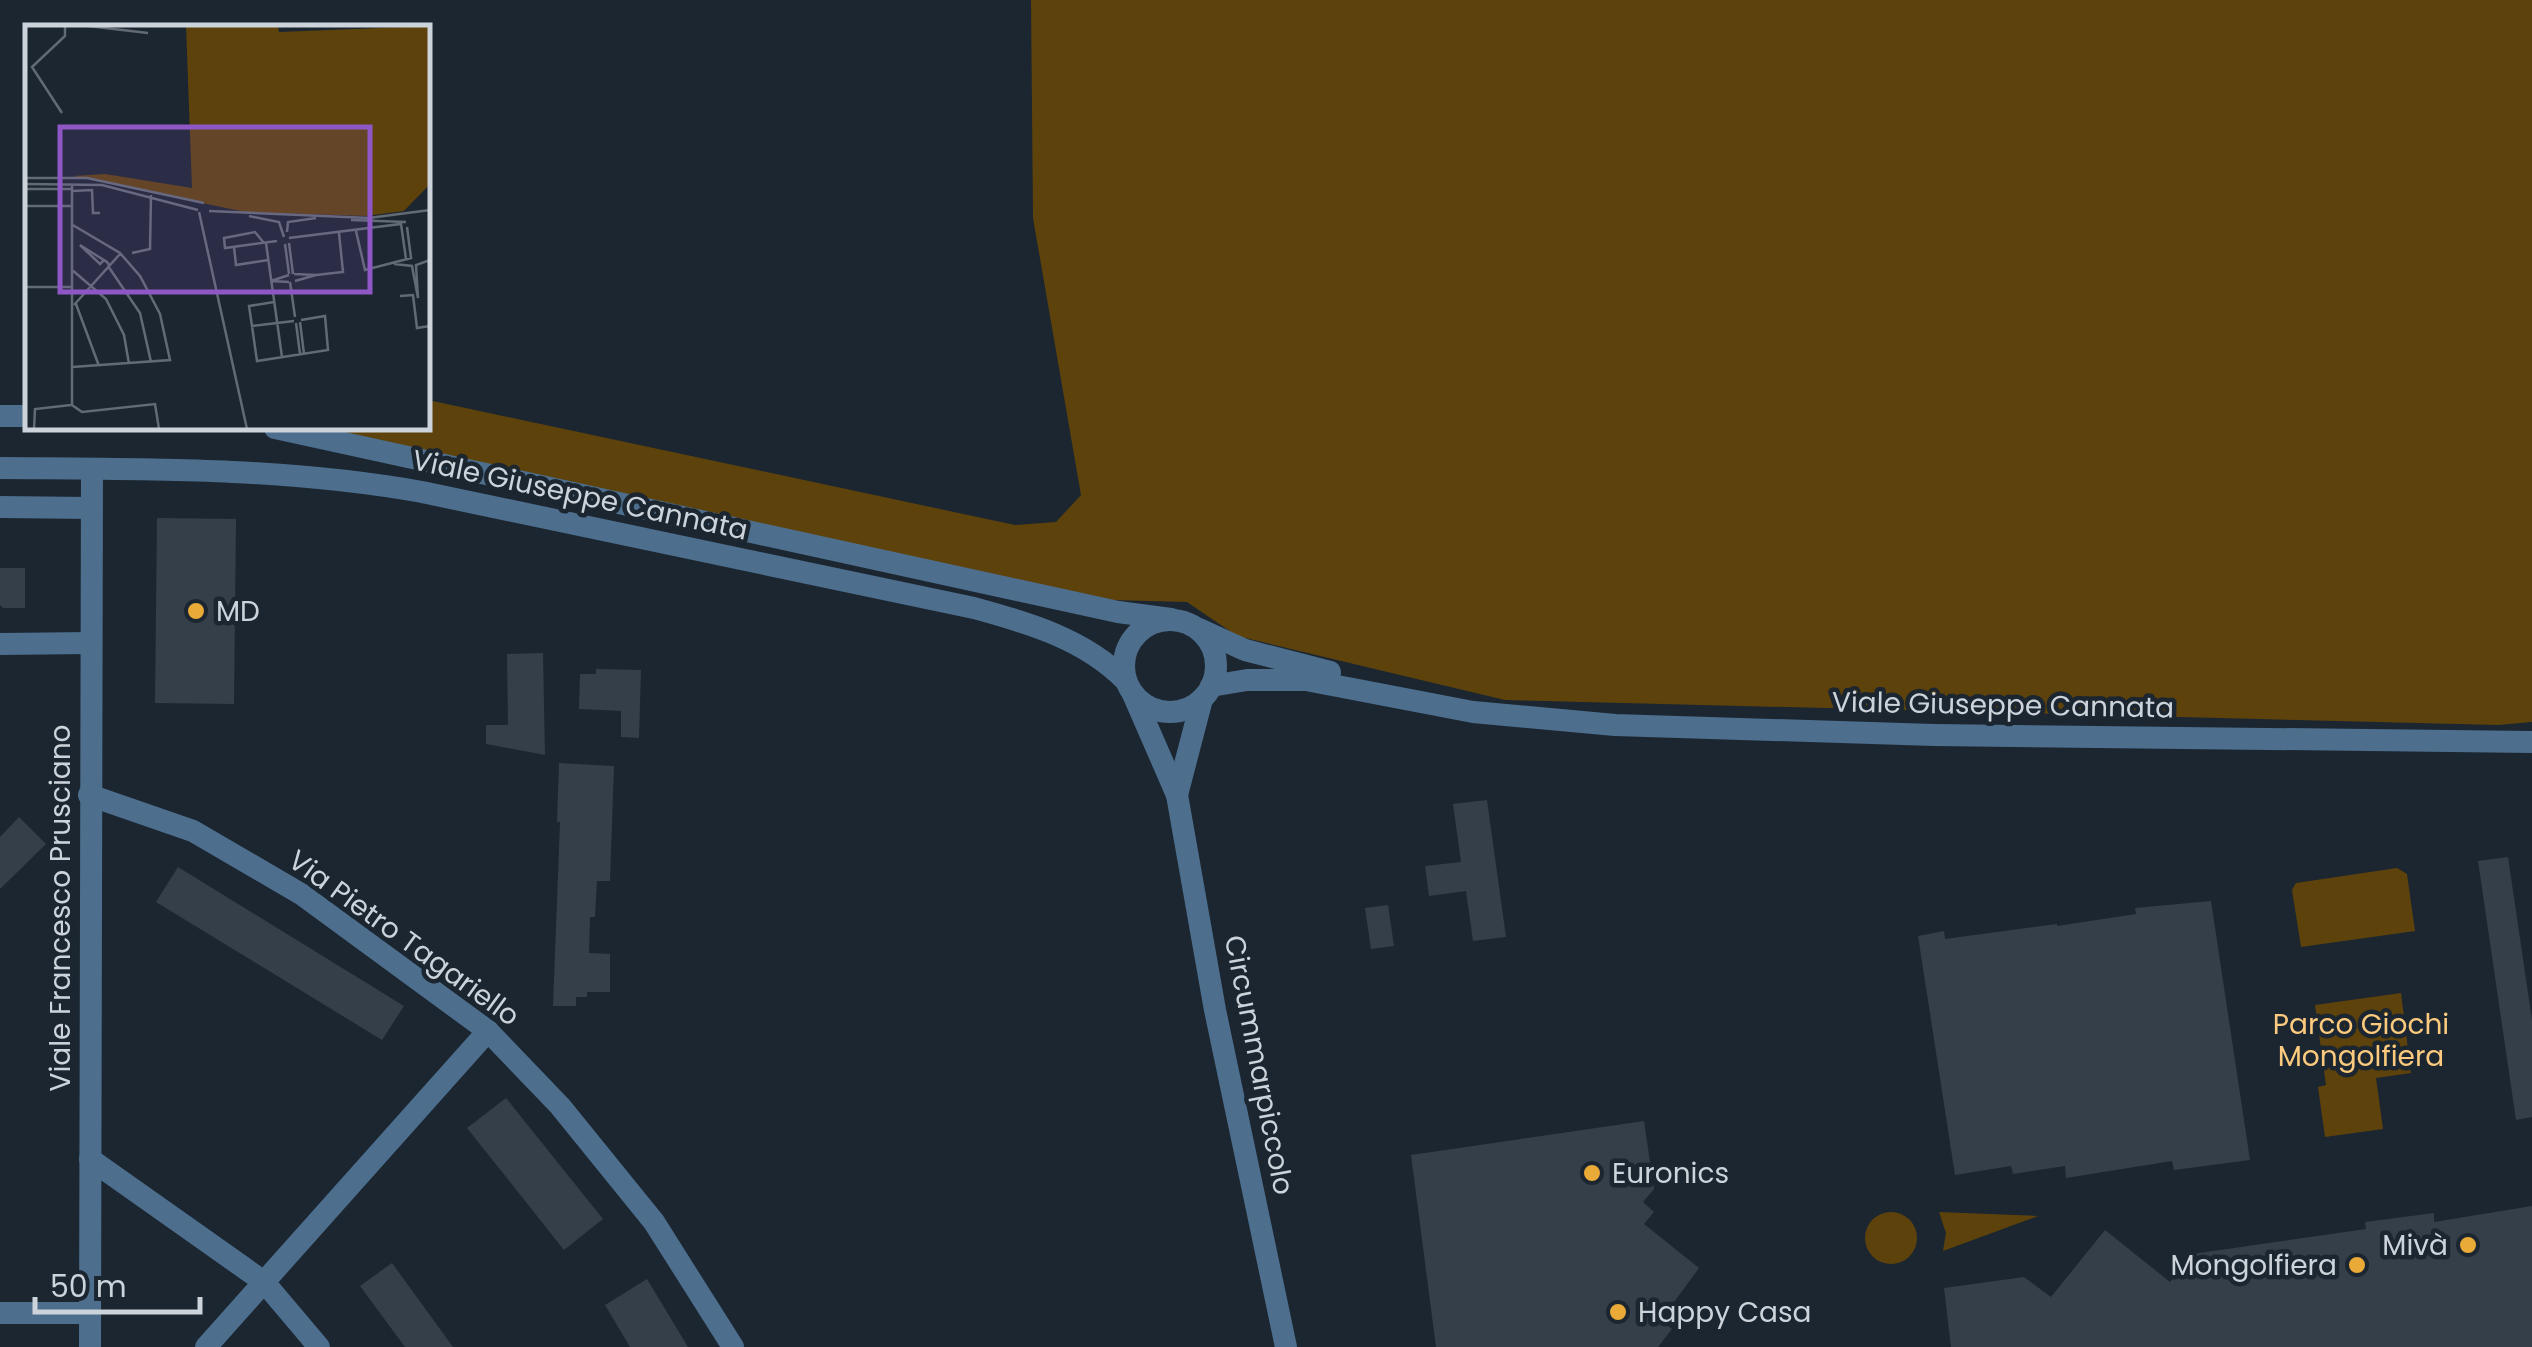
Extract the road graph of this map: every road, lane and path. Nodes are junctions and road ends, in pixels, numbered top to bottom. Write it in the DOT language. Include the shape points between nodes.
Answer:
graph roads {
  1 [pos="284,430"];
  2 [pos="0,468"];
  3 [pos="92,469"];
  4 [pos="0,508"];
  5 [pos="91,508"];
  6 [pos="1172,619"];
  7 [pos="1199,630"];
  8 [pos="0,644"];
  9 [pos="90,644"];
  10 [pos="1129,687"];
  11 [pos="1207,693"];
  12 [pos="1472,712"];
  13 [pos="2532,742"];
  14 [pos="89,794"];
  15 [pos="1177,794"];
  16 [pos="488,1032"];
  17 [pos="90,1159"];
  18 [pos="264,1282"];
  19 [pos="0,1314"];
  20 [pos="90,1314"];
  21 [pos="90,1347"];
  22 [pos="206,1347"];
  23 [pos="319,1347"];
  24 [pos="733,1347"];
  25 [pos="1286,1347"];
  1 -- 6 [label="street, Viale Giuseppe Cannata"];
  2 -- 3 [label="street, Viale Giuseppe Cannata"];
  3 -- 5 [label="street, Viale Francesco Prusciano"];
  3 -- 10 [label="street, Viale Giuseppe Cannata" via="340,478 512,510 1028,623 1108,662"];
  4 -- 5 [label="street"];
  5 -- 9 [label="street, Viale Francesco Prusciano"];
  6 -- 7 [label="street"];
  6 -- 10 [label="street" via="1133,638 1126,650"];
  7 -- 11 [label="street" via="1215,656"];
  7 -- 12 [label="street, Viale Giuseppe Cannata" via="1245,650"];
  8 -- 9 [label="street"];
  9 -- 14 [label="street, Viale Francesco Prusciano"];
  10 -- 11 [label="street" via="1159,711 1190,708"];
  10 -- 15 [label="street, Circummarpiccolo"];
  11 -- 12 [label="street, Viale Giuseppe Cannata" via="1247,680 1306,680"];
  11 -- 15 [label="street, Circummarpiccolo"];
  12 -- 13 [label="street, Viale Giuseppe Cannata" via="1614,726 1934,736"];
  14 -- 16 [label="street, Via Pietro Tagariello" via="193,830 302,894"];
  14 -- 17 [label="street, Viale Francesco Prusciano"];
  15 -- 25 [label="street, Circummarpiccolo"];
  16 -- 18 [label="street"];
  16 -- 24 [label="street, Via Pietro Tagariello" via="560,1106 654,1222"];
  17 -- 18 [label="street"];
  17 -- 20 [label="street, Viale Francesco Prusciano"];
  18 -- 22 [label="street"];
  18 -- 23 [label="street"];
  19 -- 20 [label="street"];
  20 -- 21 [label="street, Viale Francesco Prusciano"];
}
